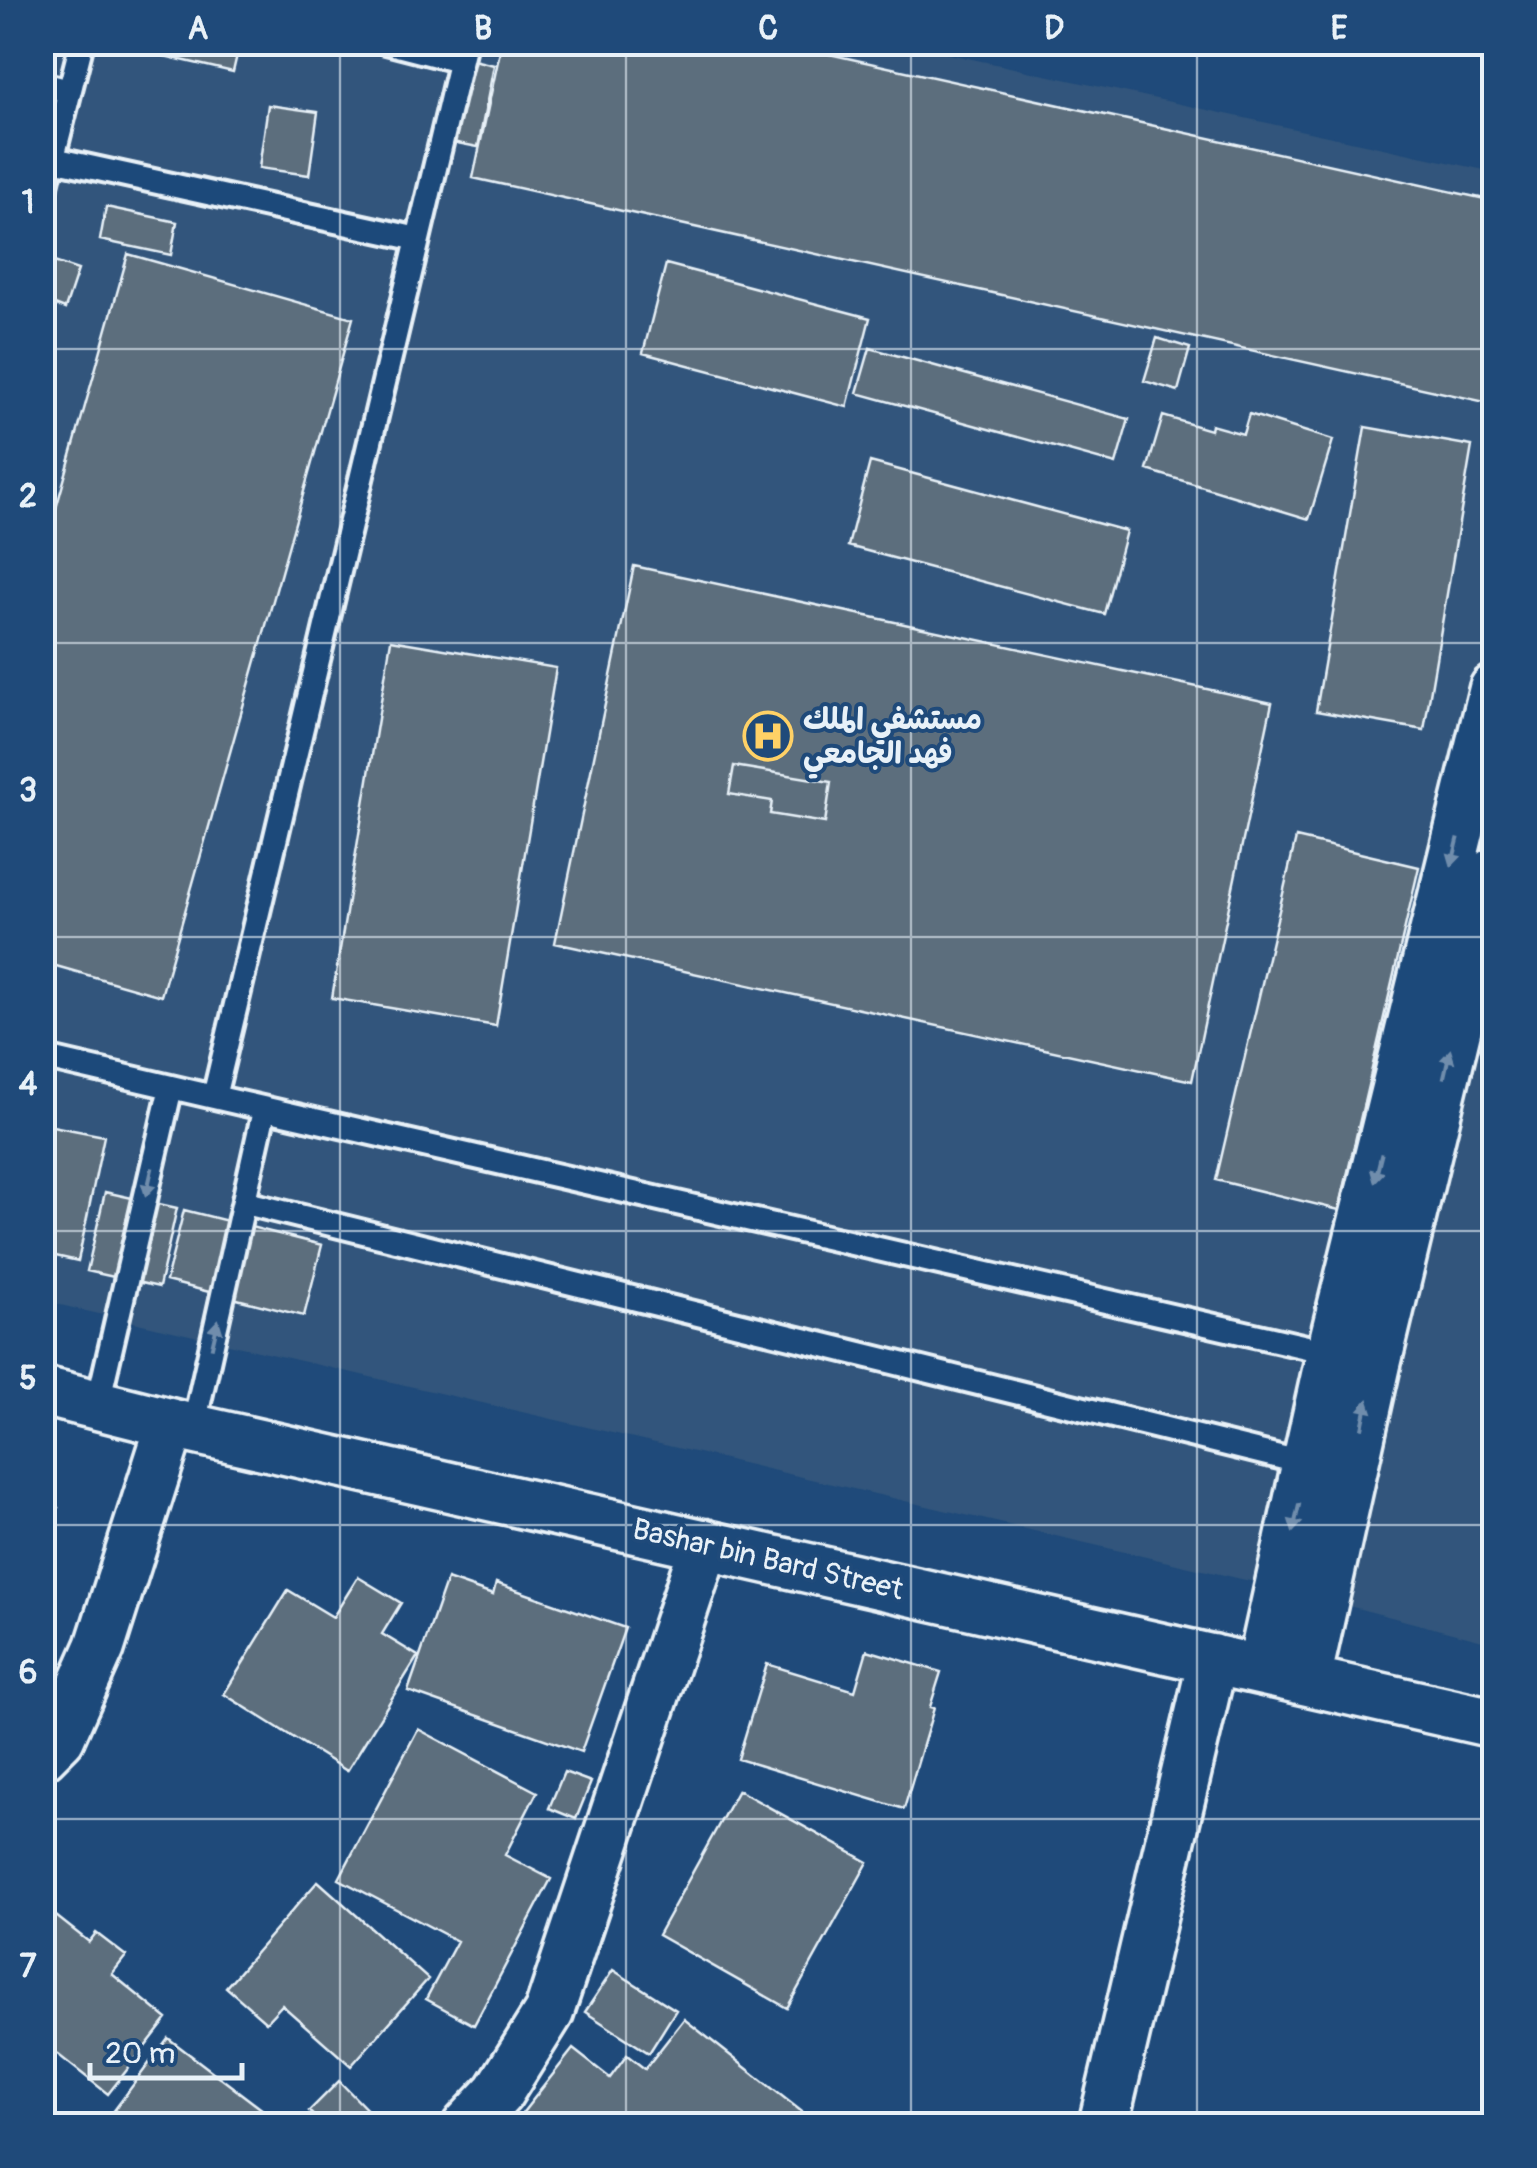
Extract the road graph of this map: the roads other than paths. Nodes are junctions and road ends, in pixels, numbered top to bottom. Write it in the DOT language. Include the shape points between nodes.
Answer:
graph roads {
  1 [pos="82,42"];
  2 [pos="386,42"];
  3 [pos="462,52"];
  4 [pos="42,84"];
  5 [pos="70,91"];
  6 [pos="53,158"];
  7 [pos="42,201"];
  8 [pos="418,239"];
  9 [pos="1494,690"];
  10 [pos="1494,872"];
  11 [pos="42,1057"];
  12 [pos="171,1087"];
  13 [pos="214,1097"];
  14 [pos="264,1110"];
  15 [pos="246,1203"];
  16 [pos="1354,1358"];
  17 [pos="42,1391"];
  18 [pos="97,1407"];
  19 [pos="182,1426"];
  20 [pos="1308,1464"];
  21 [pos="705,1544"];
  22 [pos="1213,1659"];
  23 [pos="1283,1675"];
  24 [pos="1494,1723"];
  25 [pos="42,1755"];
  26 [pos="466,2126"];
  27 [pos="1103,2126"];
  1 -- 5 [label="lane"];
  2 -- 3 [label="lane"];
  3 -- 8 [label="lane"];
  4 -- 5 [label="lane"];
  5 -- 6 [label="lane"];
  6 -- 7 [label="lane"];
  6 -- 8 [label="lane"];
  8 -- 13 [label="lane"];
  9 -- 16 [label="street, one-way"];
  16 -- 10 [label="street, one-way"];
  11 -- 12 [label="lane"];
  12 -- 13 [label="lane"];
  12 -- 18 [label="lane, one-way"];
  13 -- 14 [label="lane"];
  14 -- 15 [label="lane"];
  14 -- 16 [label="lane"];
  19 -- 15 [label="lane, one-way"];
  15 -- 20 [label="lane"];
  16 -- 20 [label="street"];
  23 -- 16 [label="street, one-way"];
  17 -- 18 [label="street, Bashar bin Bard Street"];
  18 -- 19 [label="street, Bashar bin Bard Street"];
  19 -- 21 [label="street, Bashar bin Bard Street"];
  19 -- 25 [label="street" via="100,1647 60,1737"];
  20 -- 23 [label="street, one-way"];
  21 -- 22 [label="street, Bashar bin Bard Street"];
  21 -- 26 [label="street" via="548,2012 499,2092"];
  22 -- 23 [label="street, Bashar bin Bard Street"];
  22 -- 27 [label="street"];
  23 -- 24 [label="street, Bashar bin Bard Street"];
}
